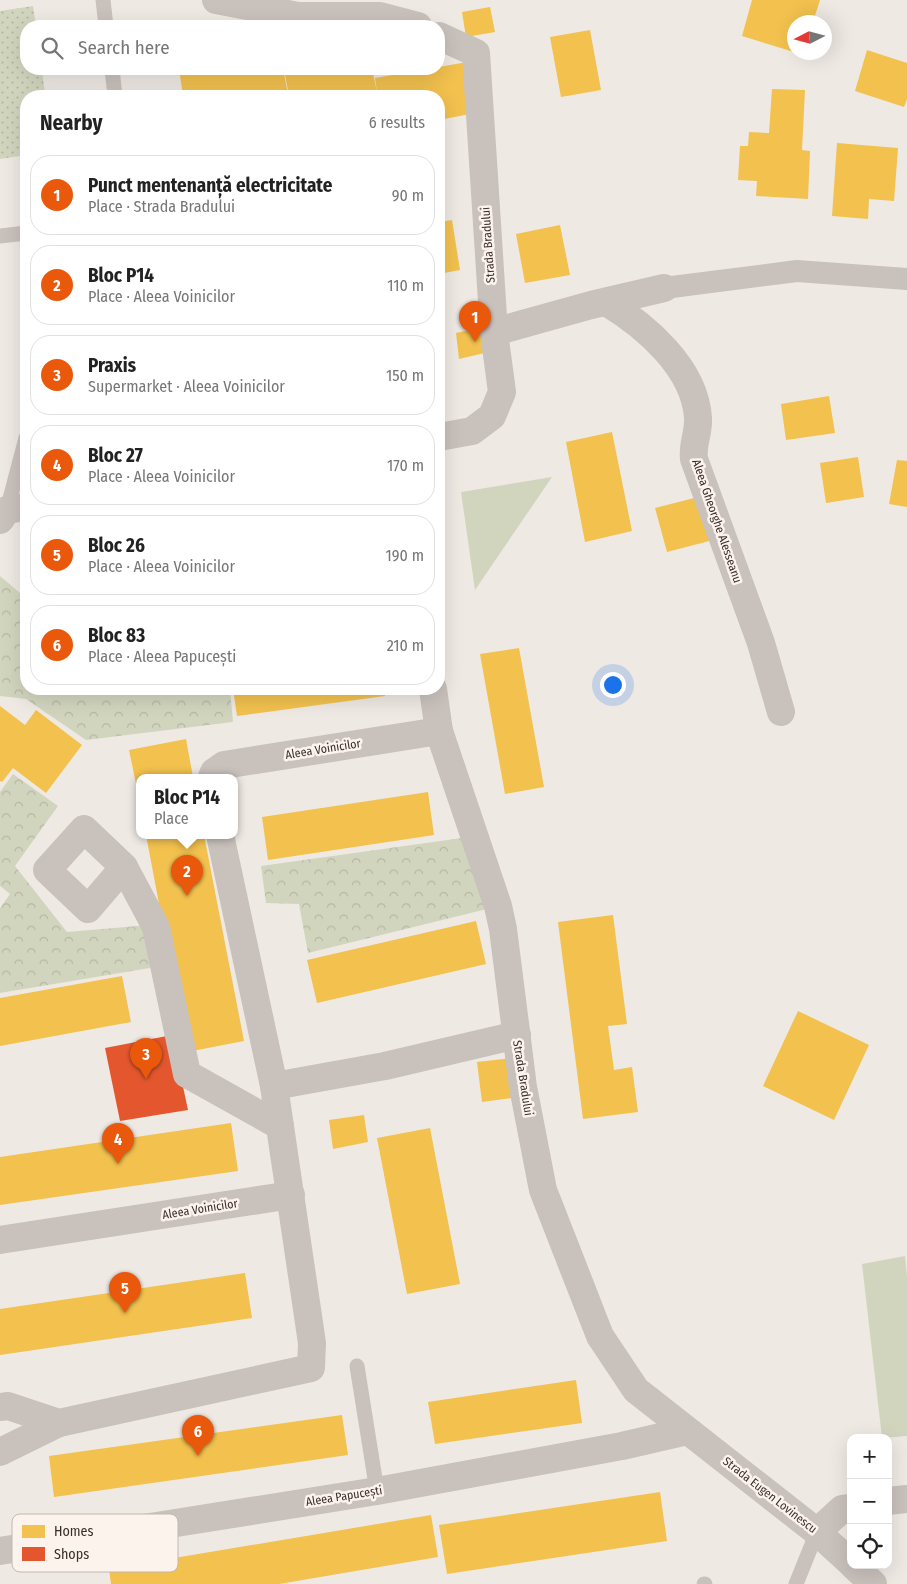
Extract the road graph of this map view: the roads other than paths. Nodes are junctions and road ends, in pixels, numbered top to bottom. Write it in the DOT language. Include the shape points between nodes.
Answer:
graph roads {
  1 [pos="103,0"];
  2 [pos="228,1"];
  3 [pos="105,20"];
  4 [pos="395,20"];
  5 [pos="445,39"];
  6 [pos="113,75"];
  7 [pos="114,90"];
  8 [pos="20,234"];
  9 [pos="0,236"];
  10 [pos="907,279"];
  11 [pos="664,288"];
  12 [pos="606,302"];
  13 [pos="494,332"];
  14 [pos="445,436"];
  15 [pos="20,468"];
  16 [pos="11,512"];
  17 [pos="434,695"];
  18 [pos="781,712"];
  19 [pos="439,731"];
  20 [pos="213,774"];
  21 [pos="221,839"];
  22 [pos="124,867"];
  23 [pos="517,1035"];
  24 [pos="274,1086"];
  25 [pos="280,1126"];
  26 [pos="291,1195"];
  27 [pos="0,1240"];
  28 [pos="357,1366"];
  29 [pos="0,1407"];
  30 [pos="59,1423"];
  31 [pos="687,1431"];
  32 [pos="0,1452"];
  33 [pos="377,1491"];
  34 [pos="907,1498"];
  35 [pos="892,1501"];
  36 [pos="847,1508"];
  37 [pos="178,1523"];
  38 [pos="817,1532"];
  39 [pos="847,1559"];
  40 [pos="858,1569"];
  41 [pos="796,1584"];
  42 [pos="874,1584"];
  1 -- 3 [label="lane"];
  2 -- 4 [label="street" via="298,16 380,16"];
  5 -- 13 [label="street, Strada Bradului" via="476,53"];
  6 -- 7 [label="lane"];
  8 -- 9 [label="lane"];
  10 -- 11 [label="street" via="798,271"];
  11 -- 12 [label="street"];
  12 -- 13 [label="street"];
  12 -- 18 [label="street, Aleea Gheorghe Alesseanu" via="672,356 696,402 698,420 692,449 694,460 760,643"];
  13 -- 14 [label="street, Strada Bradului" via="502,392 492,416 472,431"];
  15 -- 16 [label="lane"];
  17 -- 19 [label="street, Strada Bradului"];
  19 -- 20 [label="street, Aleea Voinicilor" via="224,764"];
  19 -- 23 [label="street, Strada Bradului" via="498,906"];
  21 -- 24 [label="street"];
  22 -- 25 [label="street" via="156,927 188,1074"];
  23 -- 24 [label="street" via="385,1066"];
  23 -- 31 [label="street, Strada Bradului" via="523,1087 543,1190 600,1336 636,1390"];
  24 -- 25 [label="street"];
  25 -- 26 [label="street"];
  26 -- 27 [label="street, Aleea Voinicilor"];
  26 -- 30 [label="street" via="312,1342 311,1368"];
  28 -- 33 [label="lane"];
  29 -- 30 [label="street" via="8,1406"];
  30 -- 32 [label="street"];
  31 -- 33 [label="street, Aleea Papucești"];
  31 -- 38 [label="street, Strada Eugen Lovinescu"];
  33 -- 37 [label="street, Aleea Papucești"];
  34 -- 35 [label="street"];
  36 -- 38 [label="street" via="842,1509"];
  38 -- 39 [label="street, Strada Eugen Lovinescu"];
  38 -- 41 [label="lane"];
  40 -- 42 [label="street, Strada Eugen Lovinescu"];
}
